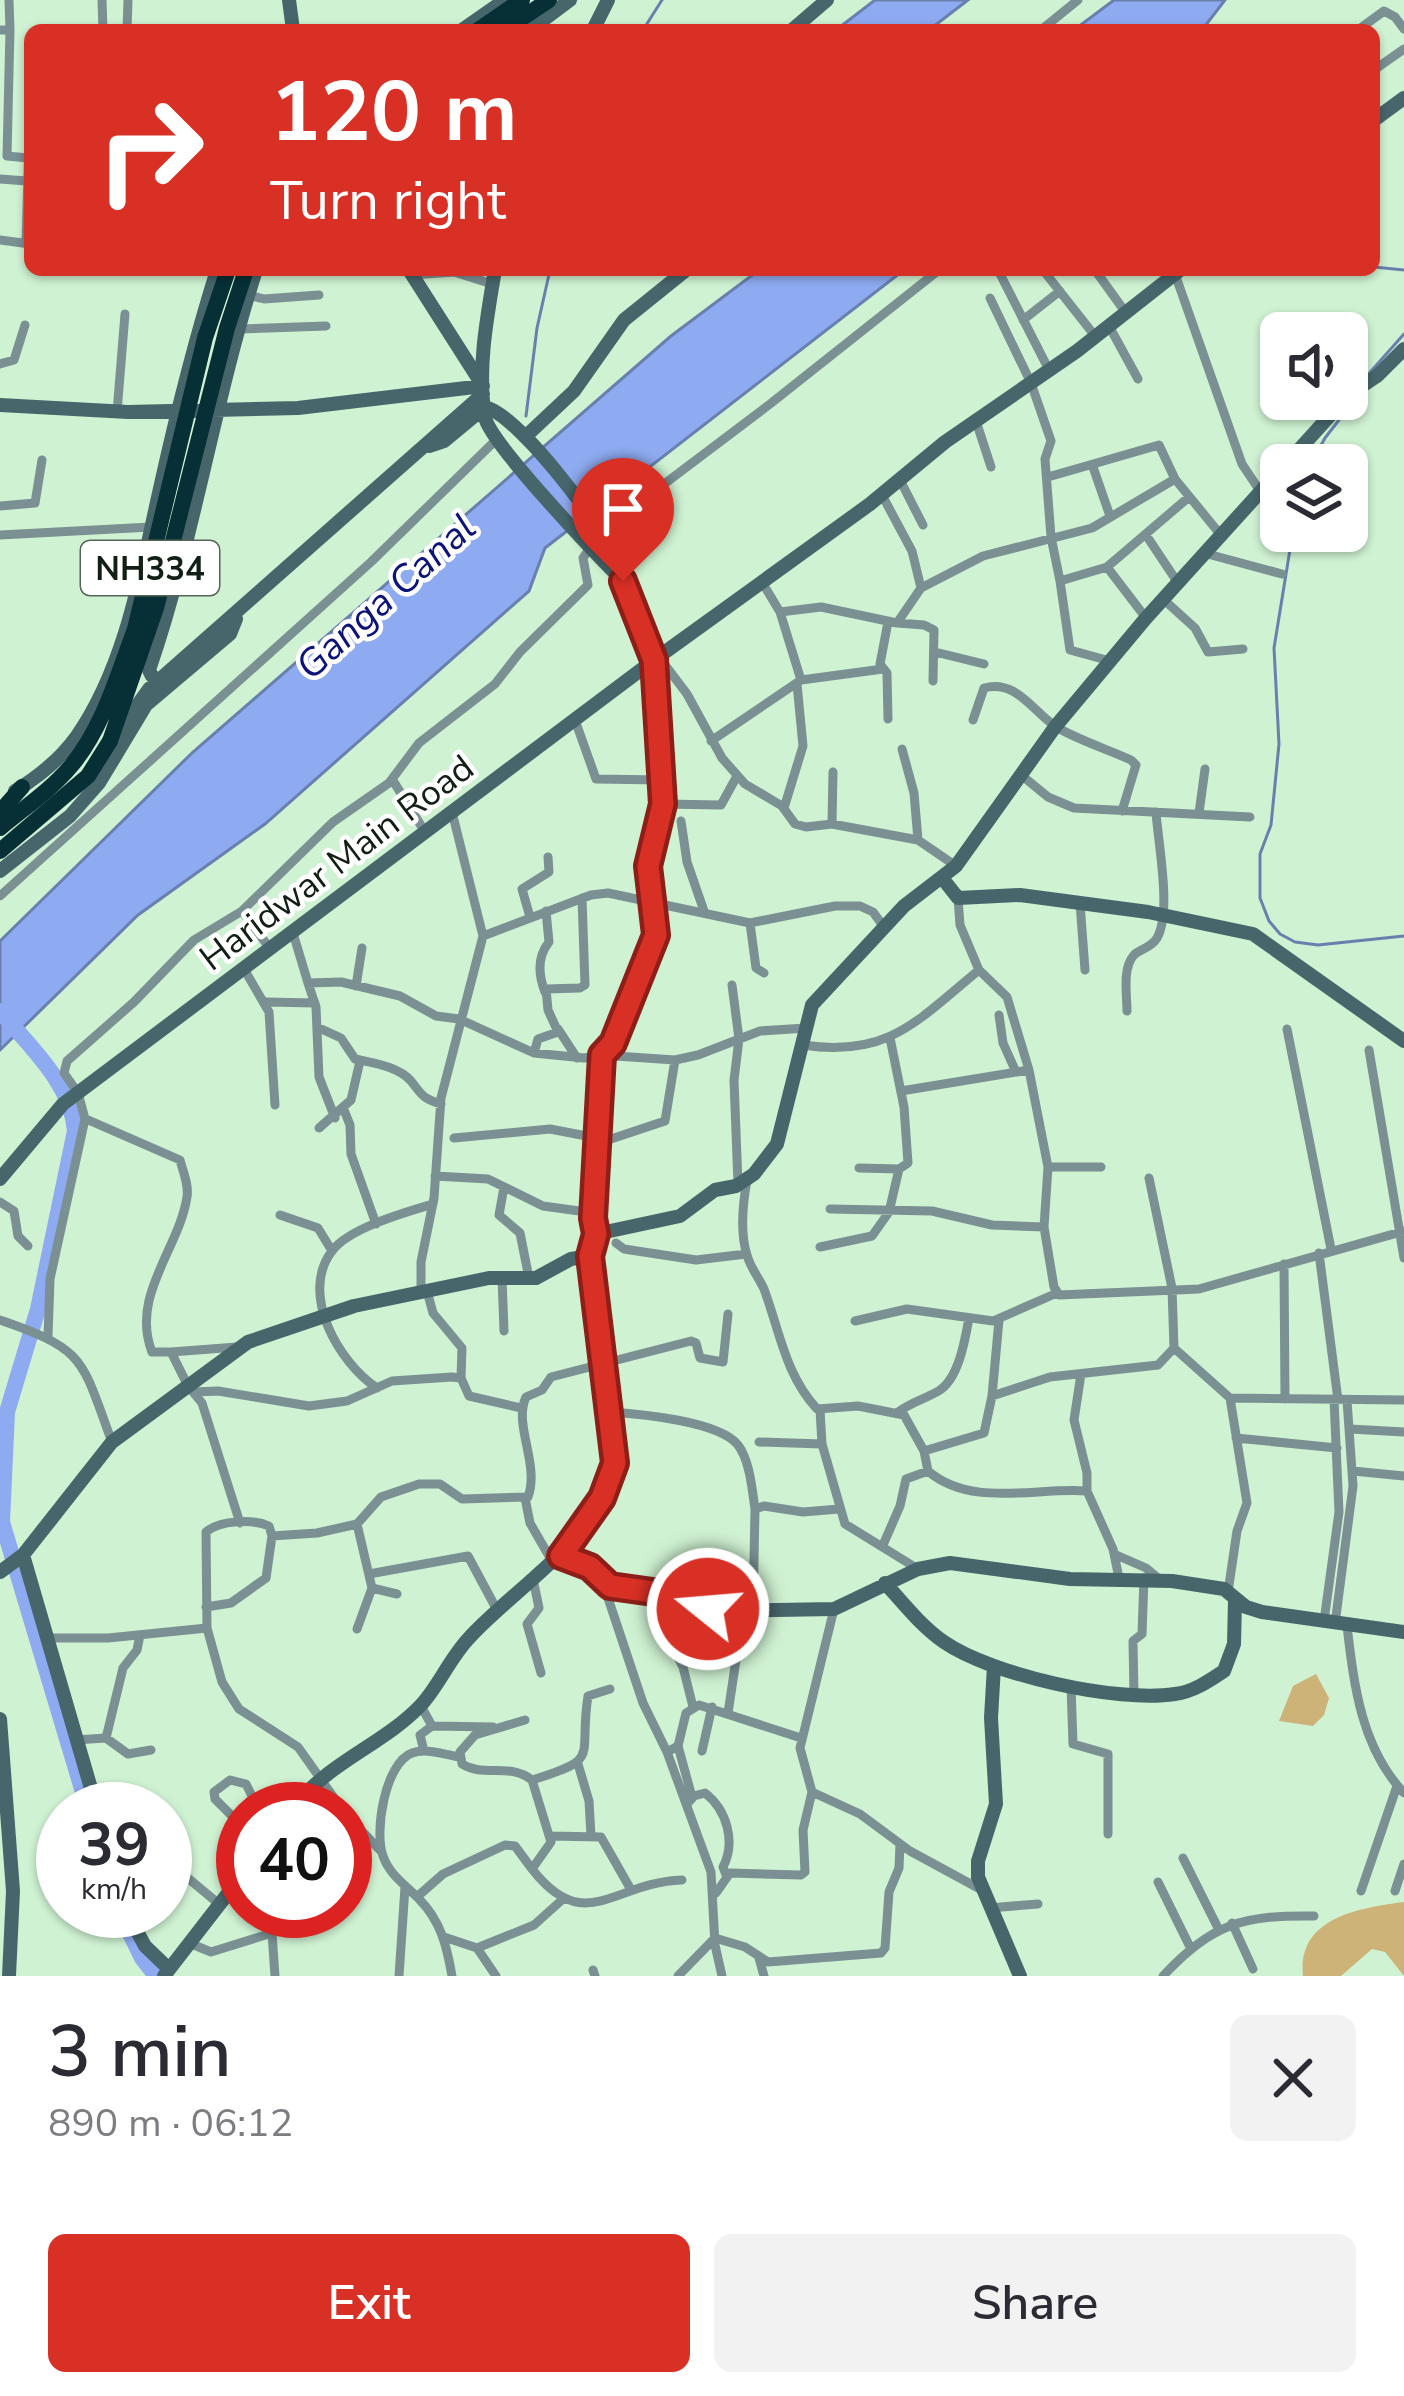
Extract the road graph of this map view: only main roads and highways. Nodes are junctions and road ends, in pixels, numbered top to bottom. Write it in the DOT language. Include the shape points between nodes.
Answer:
graph roads {
  1 [pos="522,0"];
  2 [pos="549,0"];
  3 [pos="487,24"];
  4 [pos="513,24"];
  5 [pos="226,276"];
  6 [pos="244,276"];
  7 [pos="22,787"];
  8 [pos="0,812"];
  9 [pos="0,828"];
  10 [pos="0,851"];
  1 -- 3 [label="highway"];
  2 -- 4 [label="highway"];
  5 -- 9 [label="highway, NH334, bridge" via="118,674 73,764"];
  6 -- 10 [label="highway, NH334, bridge" via="156,608 110,742 72,791"];
  7 -- 8 [label="highway"];
}
